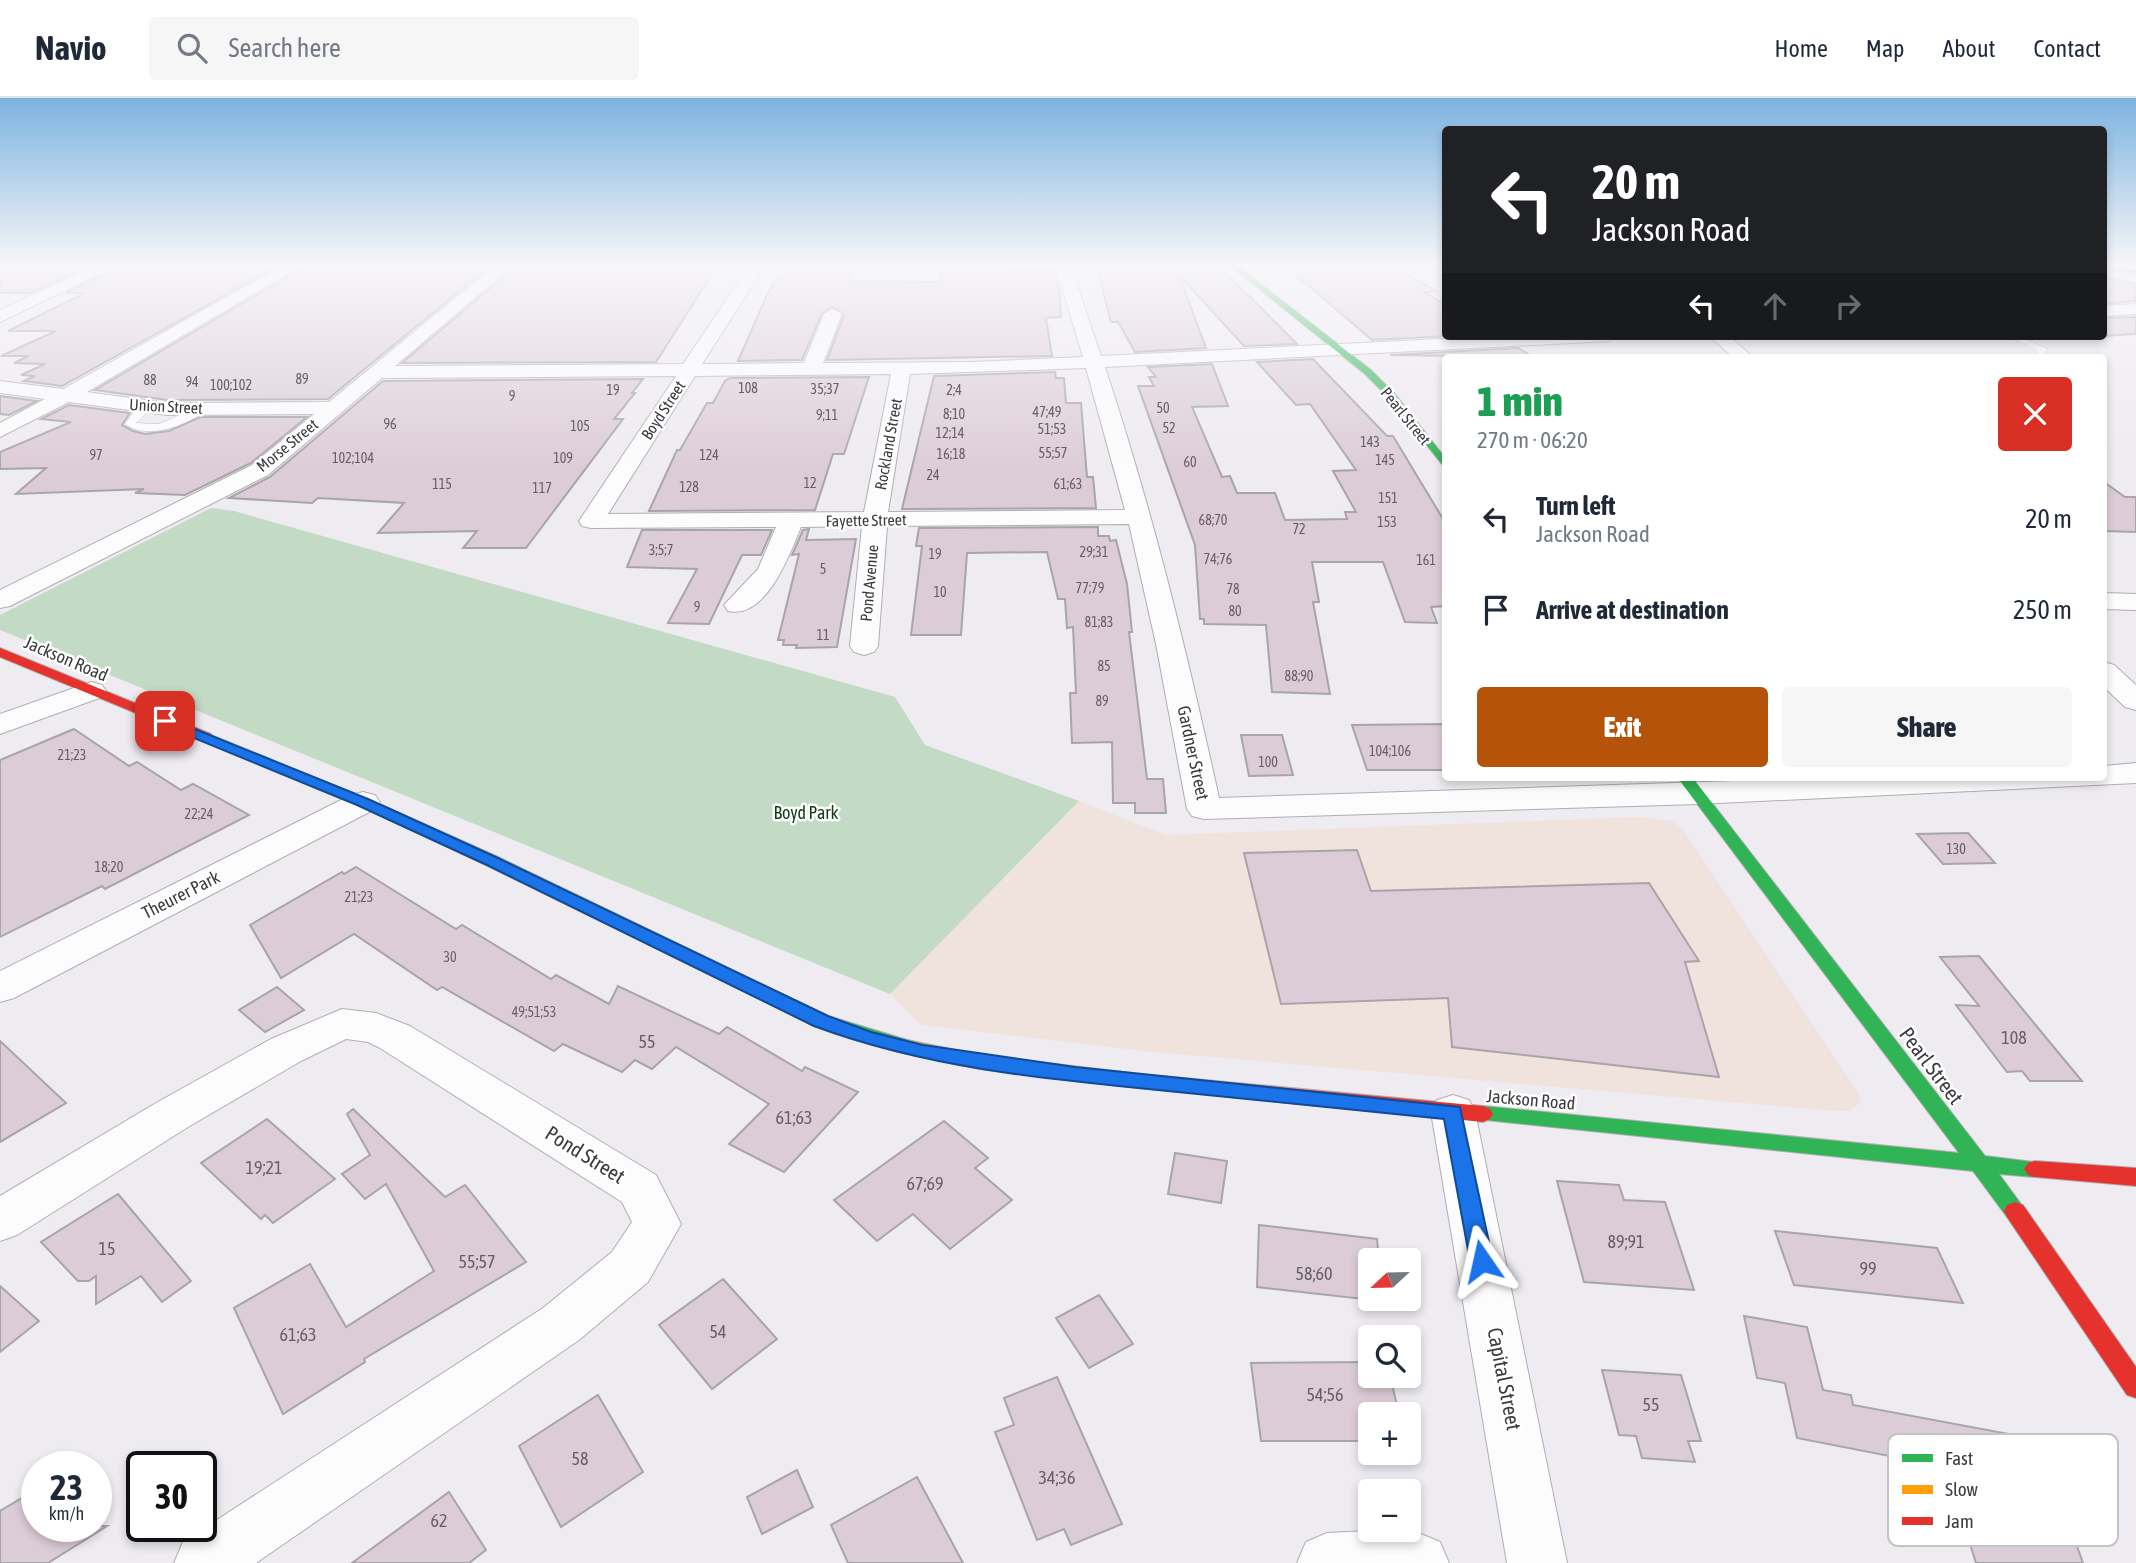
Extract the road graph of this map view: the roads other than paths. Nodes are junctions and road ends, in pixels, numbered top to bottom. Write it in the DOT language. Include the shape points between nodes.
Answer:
graph roads {
  1 [pos="176,332"];
  2 [pos="424,332"];
  3 [pos="713,332"];
  4 [pos="826,332"];
  5 [pos="1085,332"];
  6 [pos="1319,332"];
  7 [pos="1503,340"];
  8 [pos="1723,340"];
  9 [pos="2021,340"];
  10 [pos="1342,350"];
  11 [pos="1740,354"];
  12 [pos="2042,354"];
  13 [pos="1096,363"];
  14 [pos="901,369"];
  15 [pos="811,370"];
  16 [pos="688,371"];
  17 [pos="377,372"];
  18 [pos="0,387"];
  19 [pos="66,395"];
  20 [pos="334,408"];
  21 [pos="0,431"];
  22 [pos="1442,461"];
  23 [pos="1140,517"];
  24 [pos="875,519"];
  25 [pos="592,521"];
  26 [pos="791,521"];
  27 [pos="0,600"];
  28 [pos="2107,601"];
  29 [pos="2136,603"];
  30 [pos="738,605"];
  31 [pos="864,646"];
  32 [pos="0,652"];
  33 [pos="2107,674"];
  34 [pos="91,691"];
  35 [pos="2136,701"];
  36 [pos="0,725"];
  37 [pos="2136,774"];
  38 [pos="2107,776"];
  39 [pos="1913,781"];
  40 [pos="1691,786"];
  41 [pos="363,802"];
  42 [pos="0,988"];
  43 [pos="1453,1112"];
  44 [pos="1979,1164"];
  45 [pos="2136,1177"];
  46 [pos="0,1221"];
  47 [pos="2136,1387"];
  48 [pos="204,1563"];
  49 [pos="1327,1563"];
  50 [pos="1419,1563"];
  51 [pos="1537,1563"];
  1 -- 19 [label="street"];
  2 -- 17 [label="street, Morse Street"];
  3 -- 16 [label="street, Boyd Street"];
  4 -- 15 [label="street"];
  5 -- 13 [label="street, Gardner Street"];
  6 -- 10 [label="street, Pearl Street"];
  7 -- 10 [label="street"];
  8 -- 11 [label="street"];
  9 -- 12 [label="lane" via="2043,349"];
  10 -- 13 [label="street"];
  10 -- 22 [label="street, Pearl Street" via="1392,396"];
  13 -- 14 [label="street"];
  13 -- 23 [label="street, Gardner Street"];
  14 -- 15 [label="street"];
  14 -- 24 [label="street, Rockland Street"];
  15 -- 16 [label="street"];
  16 -- 17 [label="street"];
  16 -- 25 [label="street, Boyd Street"];
  17 -- 20 [label="street, Morse Street"];
  18 -- 19 [label="street, Union Street"];
  19 -- 20 [label="street, Union Street" via="148,407"];
  19 -- 21 [label="street"];
  20 -- 27 [label="street, Morse Street" via="260,470"];
  23 -- 24 [label="street, Fayette Street"];
  23 -- 40 [label="street, Gardner Street" via="1204,809"];
  24 -- 26 [label="street, Fayette Street"];
  24 -- 31 [label="street, Pond Avenue"];
  25 -- 26 [label="street, Fayette Street"];
  26 -- 30 [label="street" via="770,572"];
  28 -- 29 [label="street"];
  32 -- 34 [label="street, Jackson Road"];
  33 -- 35 [label="street"];
  34 -- 36 [label="street"];
  34 -- 41 [label="street, Jackson Road"];
  37 -- 38 [label="street"];
  39 -- 40 [label="street"];
  40 -- 44 [label="street, Pearl Street"];
  41 -- 42 [label="street, Theurer Park"];
  41 -- 43 [label="street, Jackson Road" via="821,1021 867,1038 935,1054 1075,1075"];
  43 -- 44 [label="street, Jackson Road"];
  43 -- 51 [label="street, Capital Street"];
  44 -- 45 [label="street, Jackson Road"];
  44 -- 47 [label="street, Pearl Street"];
  46 -- 48 [label="street, Pond Street" via="195,1102 342,1024 376,1028 395,1037 639,1189 657,1224 630,1266 561,1324"];
  49 -- 50 [label="street" via="1405,1558"];
}
